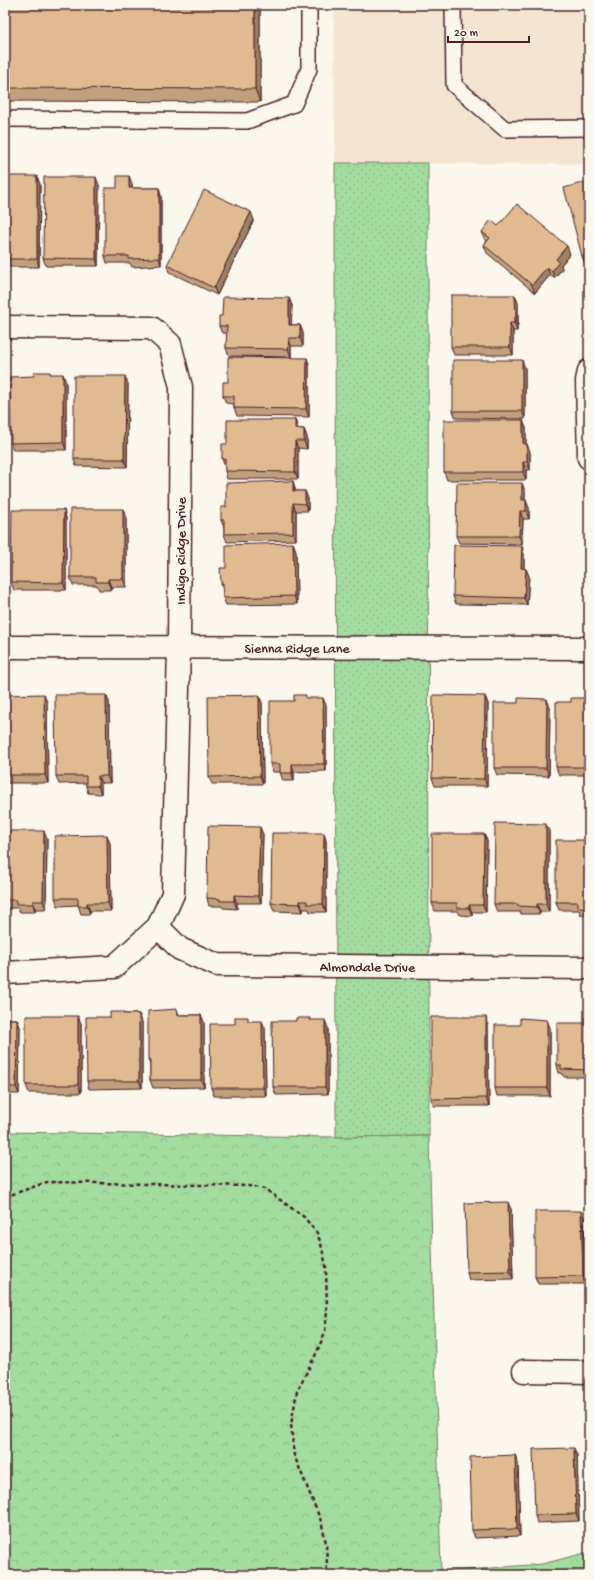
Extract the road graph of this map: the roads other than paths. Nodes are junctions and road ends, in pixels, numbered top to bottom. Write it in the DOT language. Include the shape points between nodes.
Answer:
graph roads {
  1 [pos="309,5"];
  2 [pos="453,5"];
  3 [pos="5,119"];
  4 [pos="589,128"];
  5 [pos="5,327"];
  6 [pos="589,371"];
  7 [pos="589,458"];
  8 [pos="5,647"];
  9 [pos="179,647"];
  10 [pos="589,648"];
  11 [pos="158,928"];
  12 [pos="589,968"];
  13 [pos="5,973"];
  14 [pos="524,1371"];
  15 [pos="589,1372"];
  1 -- 3 [label="lane" via="309,69 294,104 247,121"];
  2 -- 4 [label="lane" via="454,85 505,129"];
  5 -- 9 [label="street, Indigo Ridge Drive" via="152,328 170,344 181,387"];
  6 -- 7 [label="street"];
  8 -- 9 [label="street, Sienna Ridge Lane"];
  9 -- 10 [label="street, Sienna Ridge Lane"];
  9 -- 11 [label="street, Indigo Ridge Drive" via="173,894"];
  11 -- 12 [label="street, Almondale Drive" via="180,949 217,965"];
  11 -- 13 [label="street" via="114,967"];
  14 -- 15 [label="street"];
}
